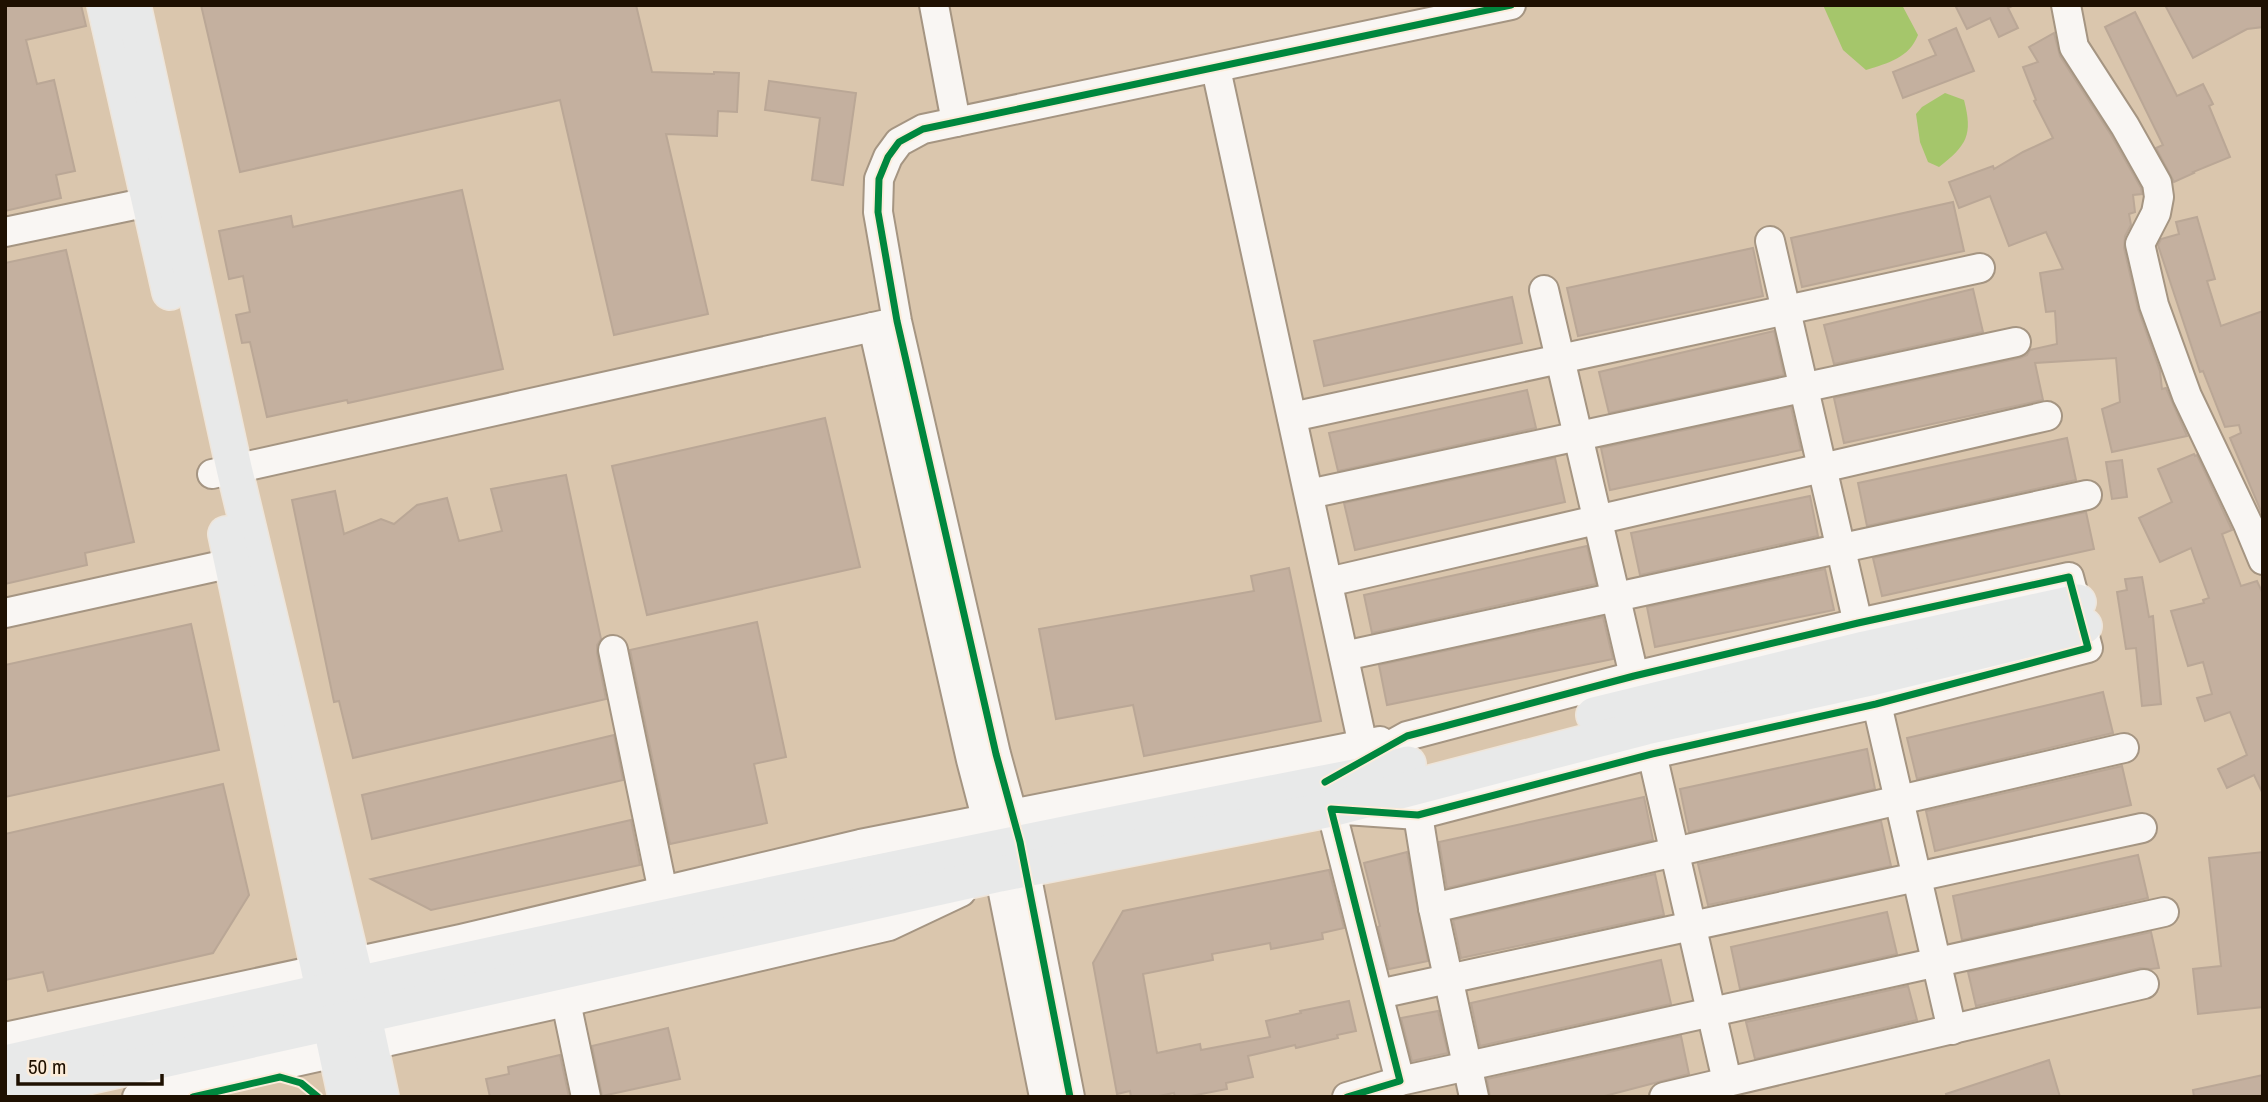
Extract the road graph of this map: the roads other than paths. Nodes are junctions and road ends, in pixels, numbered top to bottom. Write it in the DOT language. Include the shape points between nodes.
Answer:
graph roads {
  1 [pos="106,5"];
  2 [pos="132,5"];
  3 [pos="934,5"];
  4 [pos="1511,5"];
  5 [pos="2066,5"];
  6 [pos="1467,9"];
  7 [pos="1216,69"];
  8 [pos="956,122"];
  9 [pos="162,199"];
  10 [pos="5,232"];
  11 [pos="1770,241"];
  12 [pos="1980,268"];
  13 [pos="1544,290"];
  14 [pos="1786,310"];
  15 [pos="885,324"];
  16 [pos="2016,342"];
  17 [pos="1560,359"];
  18 [pos="1804,388"];
  19 [pos="2047,416"];
  20 [pos="1292,417"];
  21 [pos="1578,437"];
  22 [pos="1822,468"];
  23 [pos="223,471"];
  24 [pos="1309,494"];
  25 [pos="2087,495"];
  26 [pos="1597,520"];
  27 [pos="1841,548"];
  28 [pos="2263,560"];
  29 [pos="232,563"];
  30 [pos="1328,582"];
  31 [pos="1615,597"];
  32 [pos="5,613"];
  33 [pos="2080,614"];
  34 [pos="613,650"];
  35 [pos="1344,656"];
  36 [pos="1867,663"];
  37 [pos="1643,715"];
  38 [pos="2124,748"];
  39 [pos="1366,759"];
  40 [pos="1328,795"];
  41 [pos="1899,800"];
  42 [pos="1418,814"];
  43 [pos="2142,828"];
  44 [pos="1006,844"];
  45 [pos="1674,852"];
  46 [pos="1917,877"];
  47 [pos="663,892"];
  48 [pos="1433,908"];
  49 [pos="2164,912"];
  50 [pos="1692,926"];
  51 [pos="1936,962"];
  52 [pos="1448,979"];
  53 [pos="2144,984"];
  54 [pos="1379,994"];
  55 [pos="566,1002"];
  56 [pos="344,1005"];
  57 [pos="1712,1012"];
  58 [pos="1952,1030"];
  59 [pos="5,1037"];
  60 [pos="5,1063"];
  61 [pos="1467,1066"];
  62 [pos="1400,1081"];
  63 [pos="1727,1081"];
  64 [pos="5,1095"];
  65 [pos="137,1097"];
  66 [pos="346,1097"];
  67 [pos="381,1097"];
  68 [pos="586,1097"];
  69 [pos="1044,1097"];
  70 [pos="1070,1097"];
  71 [pos="1347,1097"];
  72 [pos="1474,1097"];
  73 [pos="1664,1097"];
  1 -- 9 [label="main road"];
  2 -- 9 [label="main road"];
  3 -- 8 [label="street"];
  4 -- 6 [label="street"];
  5 -- 28 [label="street" via="2074,47 2157,183 2156,213 2140,244 2154,305 2187,396"];
  6 -- 7 [label="street"];
  7 -- 8 [label="street"];
  7 -- 20 [label="street"];
  8 -- 15 [label="street" via="923,129 899,142 879,178"];
  9 -- 10 [label="street"];
  9 -- 23 [label="main road"];
  11 -- 14 [label="street"];
  12 -- 14 [label="street"];
  13 -- 17 [label="street"];
  14 -- 17 [label="street"];
  14 -- 18 [label="street"];
  15 -- 23 [label="street"];
  15 -- 44 [label="street" via="993,741"];
  16 -- 18 [label="street"];
  17 -- 20 [label="street"];
  17 -- 21 [label="street"];
  18 -- 21 [label="street"];
  18 -- 22 [label="street"];
  19 -- 22 [label="street"];
  20 -- 24 [label="street"];
  21 -- 24 [label="street"];
  21 -- 26 [label="street"];
  22 -- 26 [label="street"];
  22 -- 27 [label="street"];
  23 -- 29 [label="main road"];
  23 -- 56 [label="main road"];
  24 -- 30 [label="street"];
  25 -- 27 [label="street"];
  26 -- 30 [label="street"];
  26 -- 31 [label="street"];
  27 -- 31 [label="street"];
  27 -- 36 [label="street"];
  29 -- 32 [label="street"];
  29 -- 56 [label="main road"];
  30 -- 35 [label="street"];
  31 -- 35 [label="street"];
  31 -- 37 [label="street"];
  33 -- 36 [label="main road"];
  33 -- 36 [label="street"];
  34 -- 47 [label="street"];
  35 -- 39 [label="street"];
  36 -- 37 [label="main road"];
  36 -- 37 [label="street"];
  36 -- 41 [label="street"];
  37 -- 39 [label="main road"];
  37 -- 39 [label="street" via="1407,736"];
  37 -- 40 [label="main road"];
  37 -- 42 [label="street"];
  37 -- 45 [label="street"];
  38 -- 41 [label="street"];
  39 -- 40 [label="main road"];
  39 -- 44 [label="street"];
  40 -- 42 [label="street"];
  40 -- 44 [label="main road"];
  40 -- 54 [label="street"];
  41 -- 45 [label="street"];
  41 -- 46 [label="street"];
  42 -- 48 [label="street"];
  43 -- 46 [label="street"];
  44 -- 47 [label="street" via="860,844"];
  44 -- 55 [label="street" via="889,926"];
  44 -- 56 [label="main road"];
  44 -- 69 [label="street"];
  44 -- 70 [label="street"];
  45 -- 48 [label="street"];
  45 -- 50 [label="street"];
  46 -- 50 [label="street"];
  46 -- 51 [label="street"];
  47 -- 56 [label="street"];
  48 -- 52 [label="street"];
  49 -- 51 [label="street"];
  50 -- 52 [label="street"];
  50 -- 57 [label="street"];
  51 -- 57 [label="street"];
  51 -- 58 [label="street"];
  52 -- 54 [label="street"];
  52 -- 61 [label="street"];
  53 -- 58 [label="street"];
  54 -- 62 [label="street"];
  55 -- 56 [label="street"];
  55 -- 68 [label="street"];
  56 -- 59 [label="street"];
  56 -- 60 [label="main road"];
  56 -- 64 [label="main road"];
  56 -- 65 [label="street"];
  56 -- 66 [label="main road"];
  56 -- 67 [label="main road"];
  57 -- 61 [label="street"];
  57 -- 63 [label="street"];
  58 -- 63 [label="street"];
  61 -- 62 [label="street"];
  61 -- 72 [label="street"];
  62 -- 71 [label="street"];
  63 -- 73 [label="street"];
}
